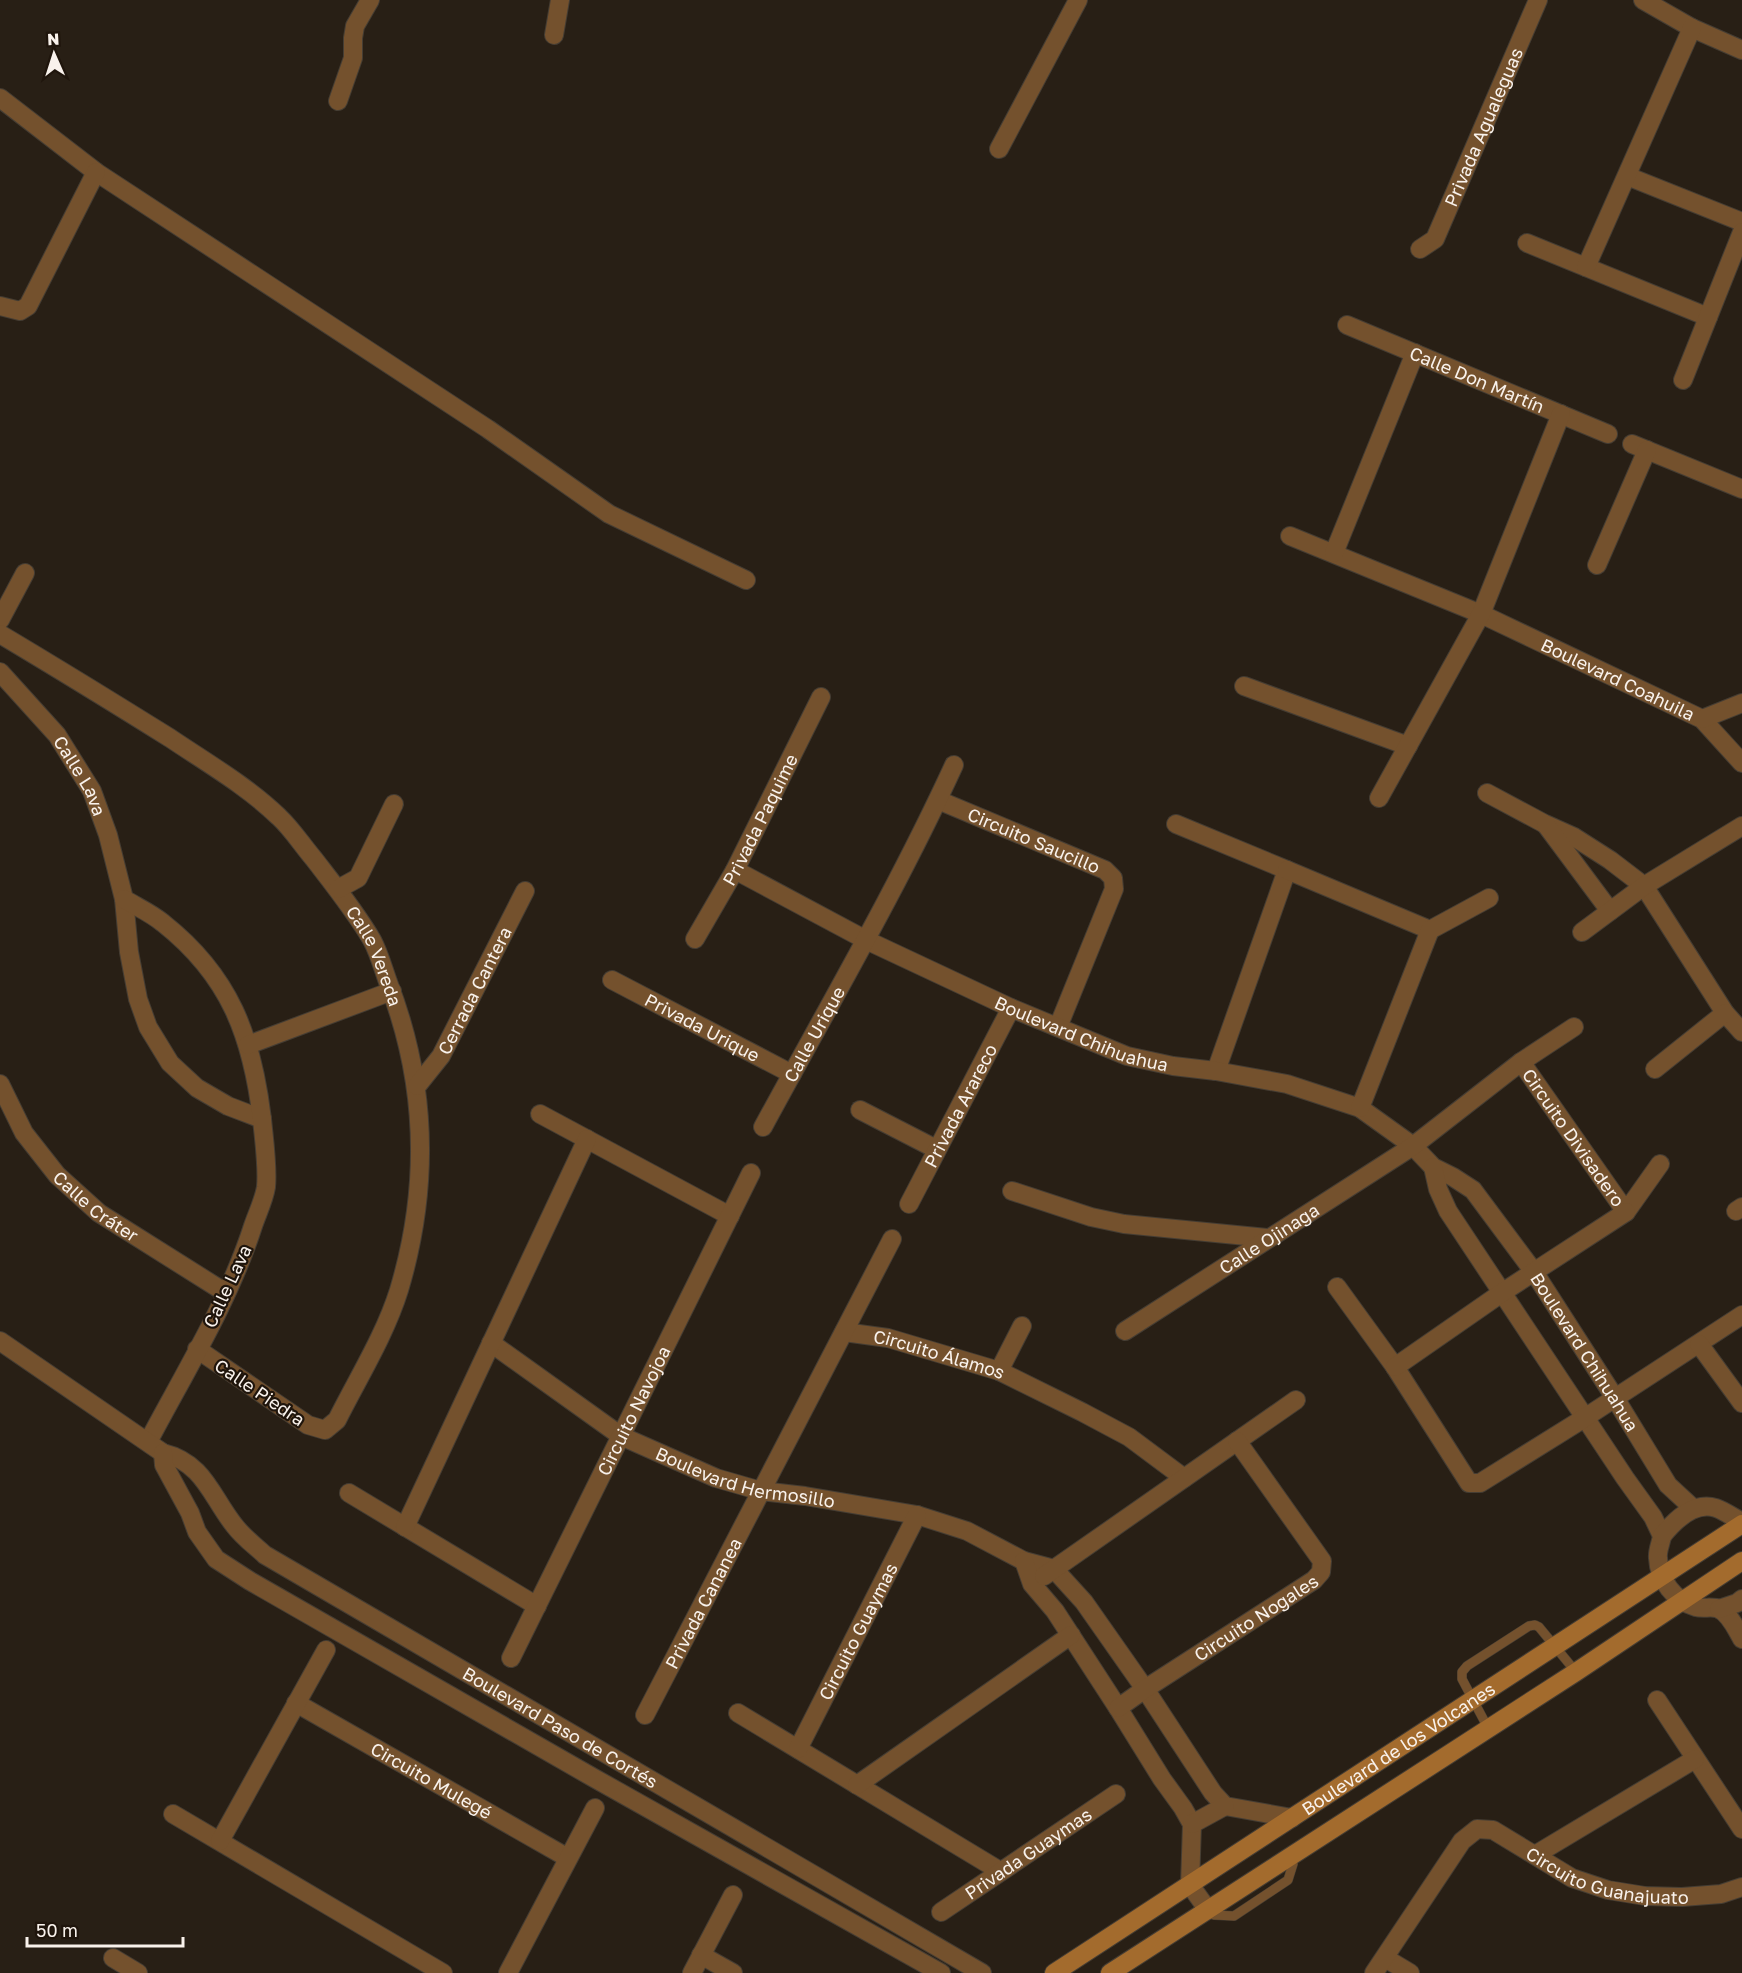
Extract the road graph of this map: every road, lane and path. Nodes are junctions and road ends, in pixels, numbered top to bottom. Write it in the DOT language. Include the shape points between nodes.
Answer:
graph roads {
  1 [pos="369,0"];
  2 [pos="560,0"];
  3 [pos="1078,0"];
  4 [pos="1538,0"];
  5 [pos="1643,0"];
  6 [pos="1692,28"];
  7 [pos="554,35"];
  8 [pos="1742,50"];
  9 [pos="0,98"];
  10 [pos="338,101"];
  11 [pos="999,149"];
  12 [pos="96,172"];
  13 [pos="1627,176"];
  14 [pos="1742,222"];
  15 [pos="1742,232"];
  16 [pos="1527,243"];
  17 [pos="1420,249"];
  18 [pos="1586,267"];
  19 [pos="0,306"];
  20 [pos="1708,317"];
  21 [pos="1347,325"];
  22 [pos="1415,353"];
  23 [pos="1683,380"];
  24 [pos="1561,414"];
  25 [pos="1608,434"];
  26 [pos="1742,489"];
  27 [pos="1290,536"];
  28 [pos="1334,553"];
  29 [pos="1598,565"];
  30 [pos="25,573"];
  31 [pos="746,580"];
  32 [pos="1481,614"];
  33 [pos="0,620"];
  34 [pos="0,634"];
  35 [pos="0,672"];
  36 [pos="1244,686"];
  37 [pos="821,697"];
  38 [pos="1742,703"];
  39 [pos="1702,719"];
  40 [pos="1408,746"];
  41 [pos="1742,763"];
  42 [pos="954,765"];
  43 [pos="1487,793"];
  44 [pos="1380,798"];
  45 [pos="938,800"];
  46 [pos="394,804"];
  47 [pos="1176,824"];
  48 [pos="1545,824"];
  49 [pos="1742,826"];
  50 [pos="735,870"];
  51 [pos="1287,870"];
  52 [pos="1644,886"];
  53 [pos="338,889"];
  54 [pos="525,891"];
  55 [pos="1489,898"];
  56 [pos="124,899"];
  57 [pos="1610,911"];
  58 [pos="1430,930"];
  59 [pos="1582,932"];
  60 [pos="695,939"];
  61 [pos="866,940"];
  62 [pos="612,980"];
  63 [pos="392,991"];
  64 [pos="1011,1008"];
  65 [pos="1725,1013"];
  66 [pos="1058,1027"];
  67 [pos="1574,1027"];
  68 [pos="1742,1032"];
  69 [pos="249,1045"];
  70 [pos="1521,1062"];
  71 [pos="1655,1069"];
  72 [pos="1216,1071"];
  73 [pos="792,1074"];
  74 [pos="0,1084"];
  75 [pos="417,1086"];
  76 [pos="1360,1108"];
  77 [pos="860,1110"];
  78 [pos="540,1114"];
  79 [pos="262,1119"];
  80 [pos="763,1127"];
  81 [pos="587,1139"];
  82 [pos="1413,1146"];
  83 [pos="936,1149"];
  84 [pos="1660,1164"];
  85 [pos="1433,1167"];
  86 [pos="751,1173"];
  87 [pos="1012,1191"];
  88 [pos="909,1204"];
  89 [pos="1626,1212"];
  90 [pos="730,1216"];
  91 [pos="1268,1238"];
  92 [pos="892,1239"];
  93 [pos="1534,1272"];
  94 [pos="1337,1287"];
  95 [pos="1503,1292"];
  96 [pos="226,1293"];
  97 [pos="1742,1315"];
  98 [pos="1022,1326"];
  99 [pos="1125,1331"];
  100 [pos="844,1332"];
  101 [pos="0,1341"];
  102 [pos="491,1343"];
  103 [pos="1699,1344"];
  104 [pos="197,1349"];
  105 [pos="1395,1367"];
  106 [pos="999,1371"];
  107 [pos="1615,1398"];
  108 [pos="1296,1400"];
  109 [pos="1742,1402"];
  110 [pos="1586,1417"];
  111 [pos="325,1430"];
  112 [pos="621,1436"];
  113 [pos="1237,1441"];
  114 [pos="148,1442"];
  115 [pos="163,1454"];
  116 [pos="1184,1478"];
  117 [pos="761,1491"];
  118 [pos="349,1493"];
  119 [pos="1694,1509"];
  120 [pos="917,1515"];
  121 [pos="1742,1523"];
  122 [pos="405,1527"];
  123 [pos="1662,1536"];
  124 [pos="265,1555"];
  125 [pos="1024,1561"];
  126 [pos="1742,1561"];
  127 [pos="1054,1569"];
  128 [pos="1662,1576"];
  129 [pos="250,1581"];
  130 [pos="1032,1584"];
  131 [pos="1742,1599"];
  132 [pos="1682,1601"];
  133 [pos="537,1606"];
  134 [pos="1719,1609"];
  135 [pos="1071,1635"];
  136 [pos="1742,1639"];
  137 [pos="1554,1646"];
  138 [pos="326,1650"];
  139 [pos="511,1659"];
  140 [pos="1576,1672"];
  141 [pos="1145,1689"];
  142 [pos="1473,1700"];
  143 [pos="1657,1700"];
  144 [pos="296,1703"];
  145 [pos="1118,1708"];
  146 [pos="738,1713"];
  147 [pos="645,1715"];
  148 [pos="1488,1728"];
  149 [pos="798,1749"];
  150 [pos="608,1753"];
  151 [pos="1695,1759"];
  152 [pos="594,1778"];
  153 [pos="857,1785"];
  154 [pos="1116,1794"];
  155 [pos="1226,1806"];
  156 [pos="595,1808"];
  157 [pos="173,1814"];
  158 [pos="1292,1818"];
  159 [pos="1192,1824"];
  160 [pos="1742,1829"];
  161 [pos="220,1841"];
  162 [pos="1534,1856"];
  163 [pos="568,1858"];
  164 [pos="1000,1871"];
  165 [pos="1190,1885"];
  166 [pos="1742,1887"];
  167 [pos="733,1895"];
  168 [pos="1208,1910"];
  169 [pos="941,1912"];
  170 [pos="701,1955"];
  171 [pos="113,1958"];
  172 [pos="1379,1965"];
  173 [pos="138,1973"];
  174 [pos="443,1973"];
  175 [pos="508,1973"];
  176 [pos="692,1973"];
  177 [pos="733,1973"];
  178 [pos="941,1973"];
  179 [pos="982,1973"];
  180 [pos="1054,1973"];
  181 [pos="1110,1973"];
  182 [pos="1410,1973"];
  1 -- 10 [label="street" via="355,26 353,58"];
  2 -- 7 [label="street"];
  3 -- 11 [label="street"];
  4 -- 17 [label="street, Privada Agualeguas" via="1435,239"];
  5 -- 6 [label="street"];
  6 -- 8 [label="street"];
  6 -- 13 [label="street"];
  9 -- 12 [label="street"];
  12 -- 19 [label="street" via="28,306 20,311"];
  12 -- 31 [label="street" via="488,429 609,514"];
  13 -- 14 [label="street"];
  13 -- 18 [label="street"];
  15 -- 20 [label="street"];
  16 -- 18 [label="street"];
  18 -- 20 [label="street"];
  20 -- 23 [label="street"];
  21 -- 22 [label="street, Calle Don Martín"];
  22 -- 24 [label="street, Calle Don Martín"];
  22 -- 28 [label="street"];
  24 -- 25 [label="street, Calle Don Martín"];
  24 -- 32 [label="street"];
  26 -- 29 [label="street" via="1639,447"];
  27 -- 28 [label="street, Boulevard Coahuila"];
  28 -- 32 [label="street, Boulevard Coahuila"];
  30 -- 33 [label="street"];
  32 -- 39 [label="street, Boulevard Coahuila"];
  32 -- 40 [label="street"];
  34 -- 53 [label="street, Calle Vereda" via="234,780 280,818"];
  35 -- 56 [label="street, Calle Lava" via="57,735 92,791"];
  36 -- 40 [label="street"];
  37 -- 50 [label="street, Privada Paquime"];
  38 -- 39 [label="street"];
  39 -- 41 [label="street, Boulevard Coahuila"];
  40 -- 44 [label="street"];
  42 -- 45 [label="street"];
  43 -- 48 [label="street"];
  45 -- 61 [label="street"];
  45 -- 66 [label="street, Circuito Saucillo" via="1105,870 1113,878 1114,889"];
  46 -- 53 [label="street" via="358,878"];
  47 -- 51 [label="street"];
  48 -- 52 [label="street" via="1574,837"];
  48 -- 57 [label="street"];
  49 -- 52 [label="street"];
  50 -- 60 [label="street, Privada Paquime"];
  50 -- 61 [label="street, Boulevard Chihuahua"];
  51 -- 58 [label="street"];
  51 -- 72 [label="street"];
  52 -- 57 [label="street"];
  52 -- 65 [label="street"];
  53 -- 63 [label="street, Calle Vereda" via="373,942"];
  54 -- 75 [label="street, Cerrada Cantera" via="441,1056"];
  55 -- 58 [label="street"];
  56 -- 69 [label="street, Calle Lava" via="161,921 193,949 217,979"];
  56 -- 79 [label="street, Calle Lava" via="138,999 148,1027 170,1063 196,1088"];
  57 -- 59 [label="street"];
  58 -- 76 [label="street"];
  61 -- 64 [label="street, Boulevard Chihuahua"];
  61 -- 73 [label="street, Calle Urique"];
  62 -- 73 [label="street, Privada Urique"];
  63 -- 69 [label="street"];
  63 -- 75 [label="street, Calle Vereda"];
  64 -- 66 [label="street, Boulevard Chihuahua"];
  64 -- 83 [label="street, Privada Arareco"];
  65 -- 68 [label="street"];
  65 -- 71 [label="street"];
  66 -- 72 [label="street, Boulevard Chihuahua" via="1127,1056"];
  67 -- 70 [label="street, Circuito Divisadero"];
  69 -- 79 [label="street, Calle Lava"];
  70 -- 82 [label="street, Circuito Divisadero"];
  70 -- 89 [label="street, Circuito Divisadero"];
  72 -- 76 [label="street, Boulevard Chihuahua" via="1287,1084"];
  73 -- 80 [label="street, Calle Urique"];
  74 -- 96 [label="street, Calle Cráter" via="24,1133 57,1175 99,1213"];
  75 -- 111 [label="street, Calle Vereda" via="419,1184 414,1229 399,1290 337,1420"];
  76 -- 82 [label="street, Boulevard Chihuahua"];
  77 -- 83 [label="street"];
  78 -- 81 [label="street"];
  79 -- 96 [label="street, Calle Lava" via="266,1188 248,1244"];
  81 -- 90 [label="street"];
  81 -- 102 [label="street"];
  82 -- 85 [label="street, Boulevard Chihuahua"];
  82 -- 91 [label="street, Calle Ojinaga"];
  83 -- 88 [label="street, Privada Arareco"];
  84 -- 89 [label="street, Circuito Divisadero"];
  85 -- 93 [label="street, Boulevard Chihuahua" via="1473,1190"];
  85 -- 95 [label="street, Boulevard Chihuahua" via="1448,1211"];
  86 -- 90 [label="street, Circuito Navojoa"];
  87 -- 91 [label="street" via="1124,1224"];
  89 -- 93 [label="street, Circuito Divisadero"];
  90 -- 112 [label="street, Circuito Navojoa"];
  91 -- 99 [label="street, Calle Ojinaga"];
  92 -- 100 [label="street"];
  93 -- 95 [label="street, Circuito Divisadero"];
  93 -- 107 [label="street, Boulevard Chihuahua"];
  94 -- 105 [label="street"];
  95 -- 105 [label="street, Circuito Divisadero"];
  95 -- 110 [label="street, Boulevard Chihuahua"];
  96 -- 104 [label="street, Calle Lava"];
  97 -- 103 [label="street"];
  98 -- 106 [label="street"];
  100 -- 106 [label="street, Circuito Álamos" via="888,1338"];
  100 -- 117 [label="street"];
  101 -- 114 [label="street, Boulevard Paso de Cortés"];
  102 -- 112 [label="street, Boulevard Hermosillo"];
  102 -- 122 [label="street"];
  103 -- 107 [label="street"];
  103 -- 109 [label="street"];
  104 -- 111 [label="street, Calle Piedra" via="308,1425"];
  104 -- 114 [label="street, Calle Lava"];
  105 -- 110 [label="street" via="1469,1483 1480,1483"];
  106 -- 116 [label="street, Circuito Álamos" via="1129,1437"];
  107 -- 110 [label="street"];
  107 -- 119 [label="street, Boulevard Chihuahua" via="1668,1485"];
  108 -- 113 [label="street"];
  110 -- 123 [label="street, Boulevard Chihuahua"];
  112 -- 117 [label="street, Boulevard Hermosillo" via="716,1478"];
  112 -- 133 [label="street, Circuito Navojoa"];
  113 -- 116 [label="street"];
  113 -- 141 [label="street, Circuito Nogales" via="1322,1561 1321,1572"];
  114 -- 115 [label="street, Boulevard Paso de Cortés"];
  115 -- 124 [label="street, Boulevard Paso de Cortés" via="178,1457 194,1468 233,1524"];
  115 -- 129 [label="street, Boulevard Paso de Cortés" via="164,1465 197,1532 216,1558"];
  116 -- 127 [label="street"];
  117 -- 120 [label="street, Boulevard Hermosillo"];
  117 -- 147 [label="street, Privada Cananea"];
  118 -- 122 [label="street"];
  119 -- 121 [label="street" via="1714,1508"];
  119 -- 123 [label="street" via="1676,1519"];
  120 -- 125 [label="street, Boulevard Hermosillo" via="967,1531"];
  120 -- 149 [label="street, Circuito Guaymas"];
  121 -- 128 [label="street, Boulevard de los Volcanes"];
  122 -- 133 [label="street"];
  123 -- 128 [label="street" via="1657,1557"];
  124 -- 129 [label="street"];
  124 -- 150 [label="street, Boulevard Paso de Cortés"];
  125 -- 127 [label="street, Boulevard Hermosillo"];
  125 -- 130 [label="street"];
  126 -- 132 [label="street, Boulevard de los Volcanes"];
  127 -- 130 [label="street"];
  127 -- 141 [label="street" via="1084,1602"];
  128 -- 132 [label="street"];
  128 -- 137 [label="street, Boulevard de los Volcanes"];
  129 -- 152 [label="street, Boulevard Paso de Cortés"];
  130 -- 135 [label="street"];
  131 -- 134 [label="street"];
  132 -- 134 [label="street"];
  132 -- 140 [label="street, Boulevard de los Volcanes"];
  133 -- 139 [label="street, Circuito Navojoa"];
  134 -- 136 [label="street"];
  135 -- 145 [label="street"];
  135 -- 153 [label="street"];
  137 -- 140 [label="lane"];
  137 -- 142 [label="street, Boulevard de los Volcanes"];
  137 -- 142 [label="lane" via="1539,1627 1529,1626 1467,1666 1461,1679"];
  138 -- 144 [label="street"];
  140 -- 148 [label="street, Boulevard de los Volcanes"];
  141 -- 145 [label="street, Circuito Nogales"];
  141 -- 155 [label="street" via="1213,1793"];
  142 -- 148 [label="lane"];
  142 -- 158 [label="street, Boulevard de los Volcanes"];
  143 -- 151 [label="street"];
  144 -- 161 [label="street"];
  144 -- 163 [label="street, Circuito Mulegé"];
  145 -- 159 [label="street"];
  146 -- 149 [label="street"];
  148 -- 168 [label="street, Boulevard de los Volcanes"];
  149 -- 153 [label="street"];
  150 -- 152 [label="street"];
  150 -- 179 [label="street, Boulevard Paso de Cortés"];
  151 -- 160 [label="street"];
  151 -- 162 [label="street"];
  152 -- 178 [label="street, Boulevard Paso de Cortés"];
  153 -- 164 [label="street"];
  154 -- 164 [label="street, Privada Guaymas"];
  155 -- 158 [label="street"];
  155 -- 159 [label="street"];
  156 -- 163 [label="street"];
  157 -- 161 [label="street"];
  158 -- 165 [label="street, Boulevard de los Volcanes"];
  159 -- 165 [label="street"];
  161 -- 174 [label="street"];
  162 -- 166 [label="street, Circuito Guanajuato" via="1572,1878 1608,1890 1645,1896 1682,1898 1721,1894"];
  162 -- 172 [label="street, Circuito Guanajuato" via="1493,1830 1477,1829 1462,1841"];
  163 -- 175 [label="street"];
  164 -- 169 [label="street, Privada Guaymas"];
  165 -- 168 [label="street"];
  165 -- 180 [label="street, Boulevard de los Volcanes"];
  167 -- 170 [label="street"];
  168 -- 181 [label="street, Boulevard de los Volcanes"];
  170 -- 176 [label="street"];
  170 -- 177 [label="street"];
  171 -- 173 [label="street"];
  172 -- 182 [label="street"];
}
